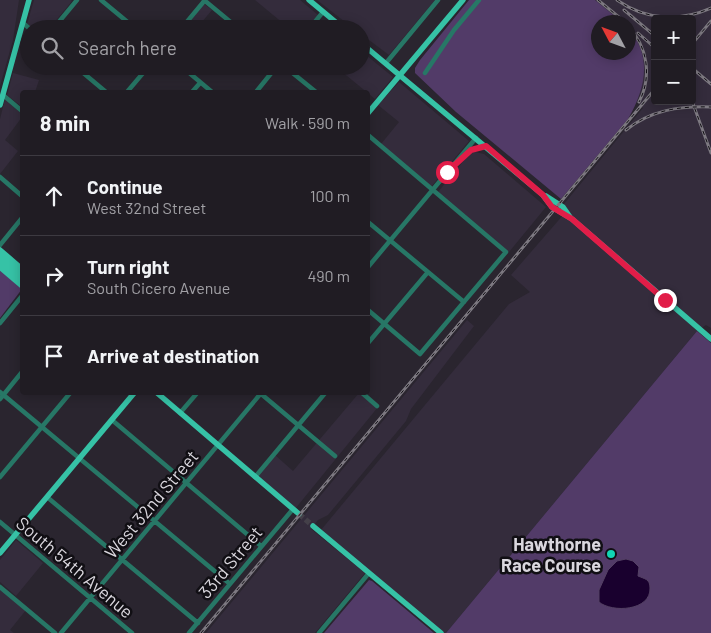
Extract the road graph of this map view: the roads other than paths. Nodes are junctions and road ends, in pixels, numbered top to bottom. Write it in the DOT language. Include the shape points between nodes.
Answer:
graph roads {
  1 [pos="29,0"];
  2 [pos="77,0"];
  3 [pos="101,0"];
  4 [pos="205,0"];
  5 [pos="308,0"];
  6 [pos="438,0"];
  7 [pos="463,0"];
  8 [pos="479,0"];
  9 [pos="323,12"];
  10 [pos="24,20"];
  11 [pos="60,20"];
  12 [pos="125,20"];
  13 [pos="188,20"];
  14 [pos="228,20"];
  15 [pos="316,20"];
  16 [pos="333,20"];
  17 [pos="20,34"];
  18 [pos="370,50"];
  19 [pos="386,63"];
  20 [pos="425,73"];
  21 [pos="400,74"];
  22 [pos="86,75"];
  23 [pos="142,75"];
  24 [pos="191,75"];
  25 [pos="270,75"];
  26 [pos="295,75"];
  27 [pos="200,83"];
  28 [pos="104,90"];
  29 [pos="129,90"];
  30 [pos="194,90"];
  31 [pos="209,90"];
  32 [pos="258,90"];
  33 [pos="314,90"];
  34 [pos="3,94"];
  35 [pos="0,106"];
  36 [pos="20,109"];
  37 [pos="370,111"];
  38 [pos="370,137"];
  39 [pos="476,138"];
  40 [pos="486,146"];
  41 [pos="455,164"];
  42 [pos="0,177"];
  43 [pos="432,190"];
  44 [pos="20,194"];
  45 [pos="20,220"];
  46 [pos="370,224"];
  47 [pos="390,240"];
  48 [pos="0,245"];
  49 [pos="0,250"];
  50 [pos="0,256"];
  51 [pos="0,262"];
  52 [pos="370,265"];
  53 [pos="0,267"];
  54 [pos="20,267"];
  55 [pos="428,272"];
  56 [pos="20,273"];
  57 [pos="20,278"];
  58 [pos="20,284"];
  59 [pos="20,298"];
  60 [pos="464,302"];
  61 [pos="370,312"];
  62 [pos="0,323"];
  63 [pos="384,324"];
  64 [pos="711,339"];
  65 [pos="370,341"];
  66 [pos="20,374"];
  67 [pos="1,395"];
  68 [pos="68,395"];
  69 [pos="133,395"];
  70 [pos="159,395"];
  71 [pos="195,395"];
  72 [pos="259,395"];
  73 [pos="263,395"];
  74 [pos="324,395"];
  75 [pos="364,395"];
  76 [pos="377,406"];
  77 [pos="180,413"];
  78 [pos="112,420"];
  79 [pos="298,426"];
  80 [pos="42,427"];
  81 [pos="218,446"];
  82 [pos="335,456"];
  83 [pos="80,458"];
  84 [pos="0,477"];
  85 [pos="255,477"];
  86 [pos="186,483"];
  87 [pos="47,497"];
  88 [pos="292,509"];
  89 [pos="299,514"];
  90 [pos="155,521"];
  91 [pos="0,522"];
  92 [pos="313,526"];
  93 [pos="15,535"];
  94 [pos="261,546"];
  95 [pos="0,553"];
  96 [pos="122,560"];
  97 [pos="369,573"];
  98 [pos="230,584"];
  99 [pos="0,587"];
  100 [pos="90,598"];
  101 [pos="198,622"];
  102 [pos="55,633"];
  103 [pos="61,633"];
  104 [pos="132,633"];
  105 [pos="189,633"];
  106 [pos="319,633"];
  107 [pos="441,633"];
  1 -- 10 [label="main road"];
  2 -- 11 [label="street"];
  3 -- 12 [label="street"];
  4 -- 13 [label="street"];
  4 -- 14 [label="street"];
  5 -- 9 [label="main road"];
  6 -- 19 [label="street"];
  7 -- 21 [label="main road"];
  8 -- 20 [label="street"];
  9 -- 15 [label="street"];
  9 -- 16 [label="main road"];
  17 -- 34 [label="main road"];
  18 -- 19 [label="main road"];
  19 -- 21 [label="main road"];
  21 -- 37 [label="main road"];
  21 -- 39 [label="main road"];
  22 -- 28 [label="street"];
  23 -- 29 [label="street"];
  24 -- 27 [label="street"];
  25 -- 32 [label="street"];
  26 -- 33 [label="street"];
  27 -- 30 [label="street"];
  27 -- 31 [label="street"];
  34 -- 35 [label="main road"];
  34 -- 36 [label="street"];
  38 -- 43 [label="street"];
  39 -- 40 [label="main road"];
  39 -- 41 [label="street"];
  40 -- 41 [label="street" via="471,150"];
  40 -- 64 [label="main road" via="543,195 563,207 572,219"];
  41 -- 43 [label="street"];
  42 -- 44 [label="street"];
  43 -- 47 [label="street"];
  43 -- 60 [label="street" via="506,252"];
  45 -- 48 [label="street"];
  46 -- 47 [label="street"];
  47 -- 52 [label="street"];
  47 -- 55 [label="street"];
  49 -- 54 [label="main road"];
  50 -- 56 [label="main road"];
  51 -- 57 [label="main road"];
  53 -- 58 [label="main road"];
  55 -- 60 [label="street"];
  55 -- 63 [label="street"];
  59 -- 62 [label="street"];
  60 -- 63 [label="street" via="420,354"];
  61 -- 63 [label="street"];
  63 -- 65 [label="street"];
  66 -- 67 [label="street"];
  67 -- 80 [label="street"];
  68 -- 80 [label="street"];
  69 -- 78 [label="main road"];
  70 -- 77 [label="main road"];
  71 -- 77 [label="street"];
  72 -- 81 [label="street, West 32nd Street"];
  73 -- 79 [label="street"];
  74 -- 79 [label="street"];
  75 -- 76 [label="street"];
  77 -- 81 [label="main road"];
  78 -- 83 [label="main road"];
  78 -- 86 [label="street"];
  79 -- 82 [label="street"];
  79 -- 85 [label="street"];
  80 -- 83 [label="street"];
  80 -- 84 [label="street"];
  81 -- 85 [label="main road"];
  81 -- 86 [label="street, West 32nd Street"];
  83 -- 87 [label="main road"];
  83 -- 90 [label="street"];
  85 -- 88 [label="main road"];
  86 -- 90 [label="street, West 32nd Street"];
  86 -- 94 [label="street"];
  87 -- 93 [label="main road"];
  87 -- 96 [label="street"];
  88 -- 89 [label="main road"];
  88 -- 94 [label="street, 33rd Street"];
  90 -- 96 [label="street, West 32nd Street"];
  90 -- 98 [label="street"];
  91 -- 93 [label="street, South 54th Avenue"];
  92 -- 97 [label="main road"];
  93 -- 95 [label="main road"];
  93 -- 100 [label="street, South 54th Avenue"];
  94 -- 98 [label="street, 33rd Street"];
  96 -- 100 [label="street, West 32nd Street"];
  96 -- 101 [label="street"];
  97 -- 106 [label="street"];
  97 -- 107 [label="main road"];
  98 -- 101 [label="street, 33rd Street"];
  99 -- 102 [label="street"];
  100 -- 103 [label="street, West 32nd Street"];
  100 -- 104 [label="street, South 54th Avenue"];
  101 -- 105 [label="street, 33rd Street"];
}
